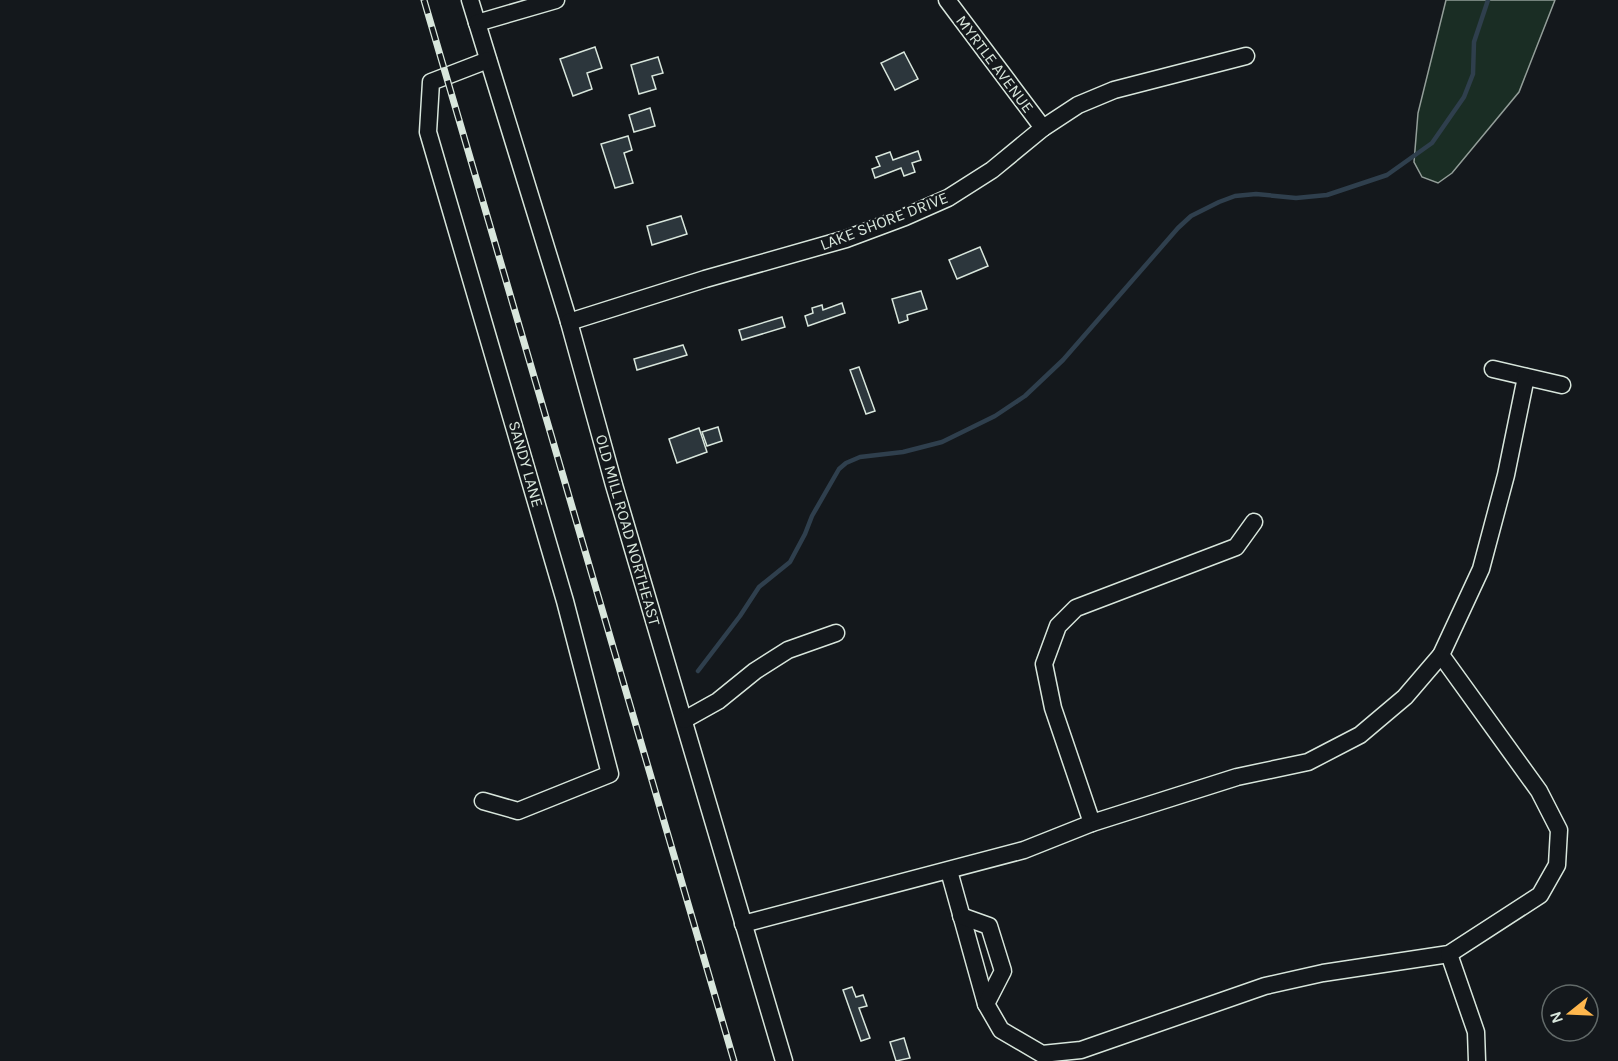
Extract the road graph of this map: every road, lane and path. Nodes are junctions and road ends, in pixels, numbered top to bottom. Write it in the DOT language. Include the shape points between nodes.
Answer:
graph roads {
  1 [pos="470,0"];
  2 [pos="556,0"];
  3 [pos="946,0"];
  4 [pos="477,23"];
  5 [pos="1246,56"];
  6 [pos="488,60"];
  7 [pos="1043,128"];
  8 [pos="569,322"];
  9 [pos="1492,369"];
  10 [pos="1526,377"];
  11 [pos="1562,385"];
  12 [pos="1254,522"];
  13 [pos="836,633"];
  14 [pos="1441,655"];
  15 [pos="684,720"];
  16 [pos="483,801"];
  17 [pos="1092,823"];
  18 [pos="949,871"];
  19 [pos="962,916"];
  20 [pos="743,924"];
  21 [pos="1449,954"];
  22 [pos="986,1004"];
  23 [pos="784,1061"];
  24 [pos="1477,1061"];
  1 -- 4 [label="street, OLD MILL ROAD NORTHEAST"];
  2 -- 4 [label="street"];
  3 -- 7 [label="street, MYRTLE AVENUE"];
  4 -- 6 [label="street, OLD MILL ROAD NORTHEAST"];
  5 -- 7 [label="street, LAKE SHORE DRIVE" via="1114,90 1078,105"];
  6 -- 8 [label="street, OLD MILL ROAD NORTHEAST"];
  6 -- 16 [label="street, SANDY LANE" via="431,82 428,132 565,601 610,774 518,812"];
  7 -- 8 [label="street, LAKE SHORE DRIVE" via="993,170 948,198 905,217 846,239"];
  8 -- 15 [label="street, OLD MILL ROAD NORTHEAST"];
  9 -- 10 [label="street"];
  10 -- 11 [label="street"];
  10 -- 14 [label="street" via="1506,475 1481,568"];
  12 -- 17 [label="street" via="1236,547 1076,608 1058,626 1044,664 1053,708"];
  13 -- 15 [label="street" via="788,650 718,701"];
  14 -- 17 [label="street" via="1405,697 1360,735 1308,762 1237,777"];
  14 -- 21 [label="street" via="1539,791 1559,830 1557,865 1540,895"];
  15 -- 20 [label="street, OLD MILL ROAD NORTHEAST"];
  17 -- 18 [label="street" via="1023,850"];
  18 -- 19 [label="street"];
  18 -- 20 [label="street"];
  19 -- 22 [label="street"];
  19 -- 22 [label="street" via="989,926 1003,971"];
  20 -- 23 [label="street, OLD MILL ROAD NORTHEAST"];
  21 -- 22 [label="street" via="1265,986 1081,1050 1042,1054 1001,1030"];
  21 -- 24 [label="street" via="1476,1032"];
}
